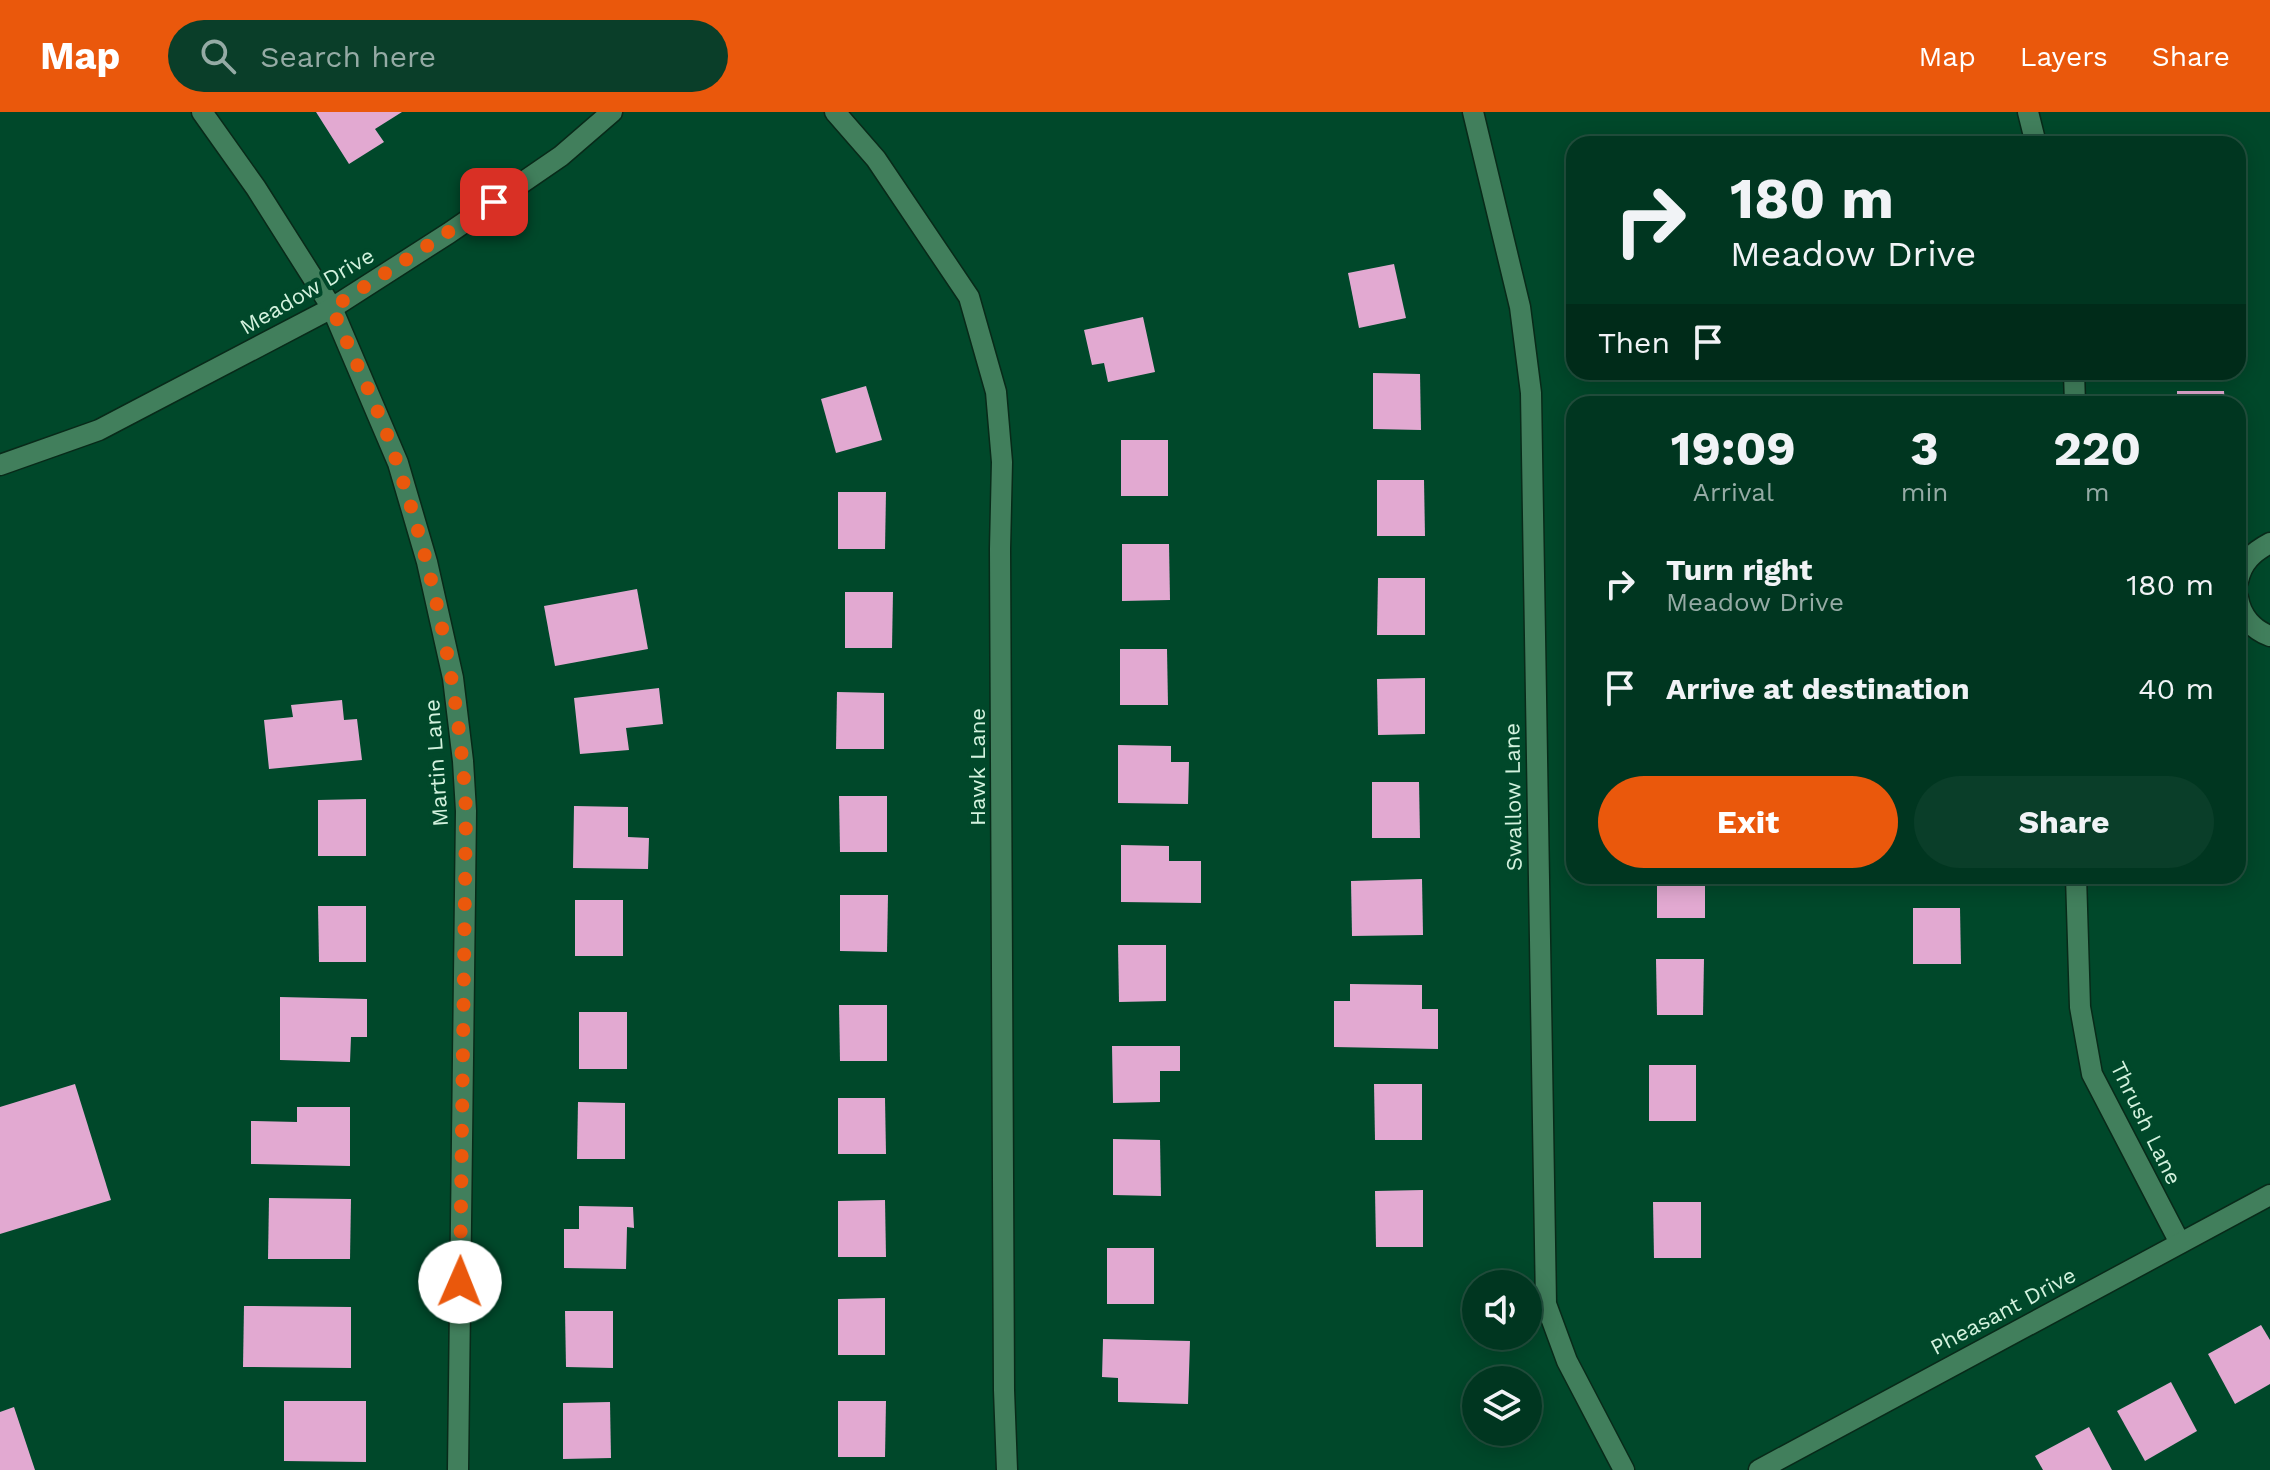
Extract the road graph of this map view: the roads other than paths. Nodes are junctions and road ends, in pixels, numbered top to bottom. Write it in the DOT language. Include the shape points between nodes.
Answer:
graph roads {
  1 [pos="202,112"];
  2 [pos="612,112"];
  3 [pos="835,112"];
  4 [pos="1473,112"];
  5 [pos="2028,112"];
  6 [pos="2034,136"];
  7 [pos="332,308"];
  8 [pos="0,465"];
  9 [pos="2270,543"];
  10 [pos="2246,560"];
  11 [pos="2246,617"];
  12 [pos="2270,636"];
  13 [pos="2076,884"];
  14 [pos="2270,1195"];
  15 [pos="2180,1243"];
  16 [pos="458,1470"];
  17 [pos="1007,1470"];
  18 [pos="1624,1470"];
  19 [pos="1759,1470"];
  1 -- 7 [label="street, Martin Lane"];
  2 -- 7 [label="street, Meadow Drive" via="561,156"];
  3 -- 17 [label="street, Hawk Lane" via="876,159 969,297 996,392 1002,462"];
  4 -- 18 [label="street, Swallow Lane" via="1520,307 1531,393 1546,1304 1567,1361"];
  5 -- 6 [label="street"];
  7 -- 8 [label="street, Meadow Drive" via="99,430"];
  7 -- 16 [label="street, Martin Lane" via="398,463 419,534 453,678 463,761"];
  9 -- 10 [label="street"];
  11 -- 12 [label="street"];
  13 -- 15 [label="street, Thrush Lane" via="2080,1007 2092,1074"];
  14 -- 15 [label="street, Pheasant Drive"];
  15 -- 19 [label="street, Pheasant Drive"];
}
